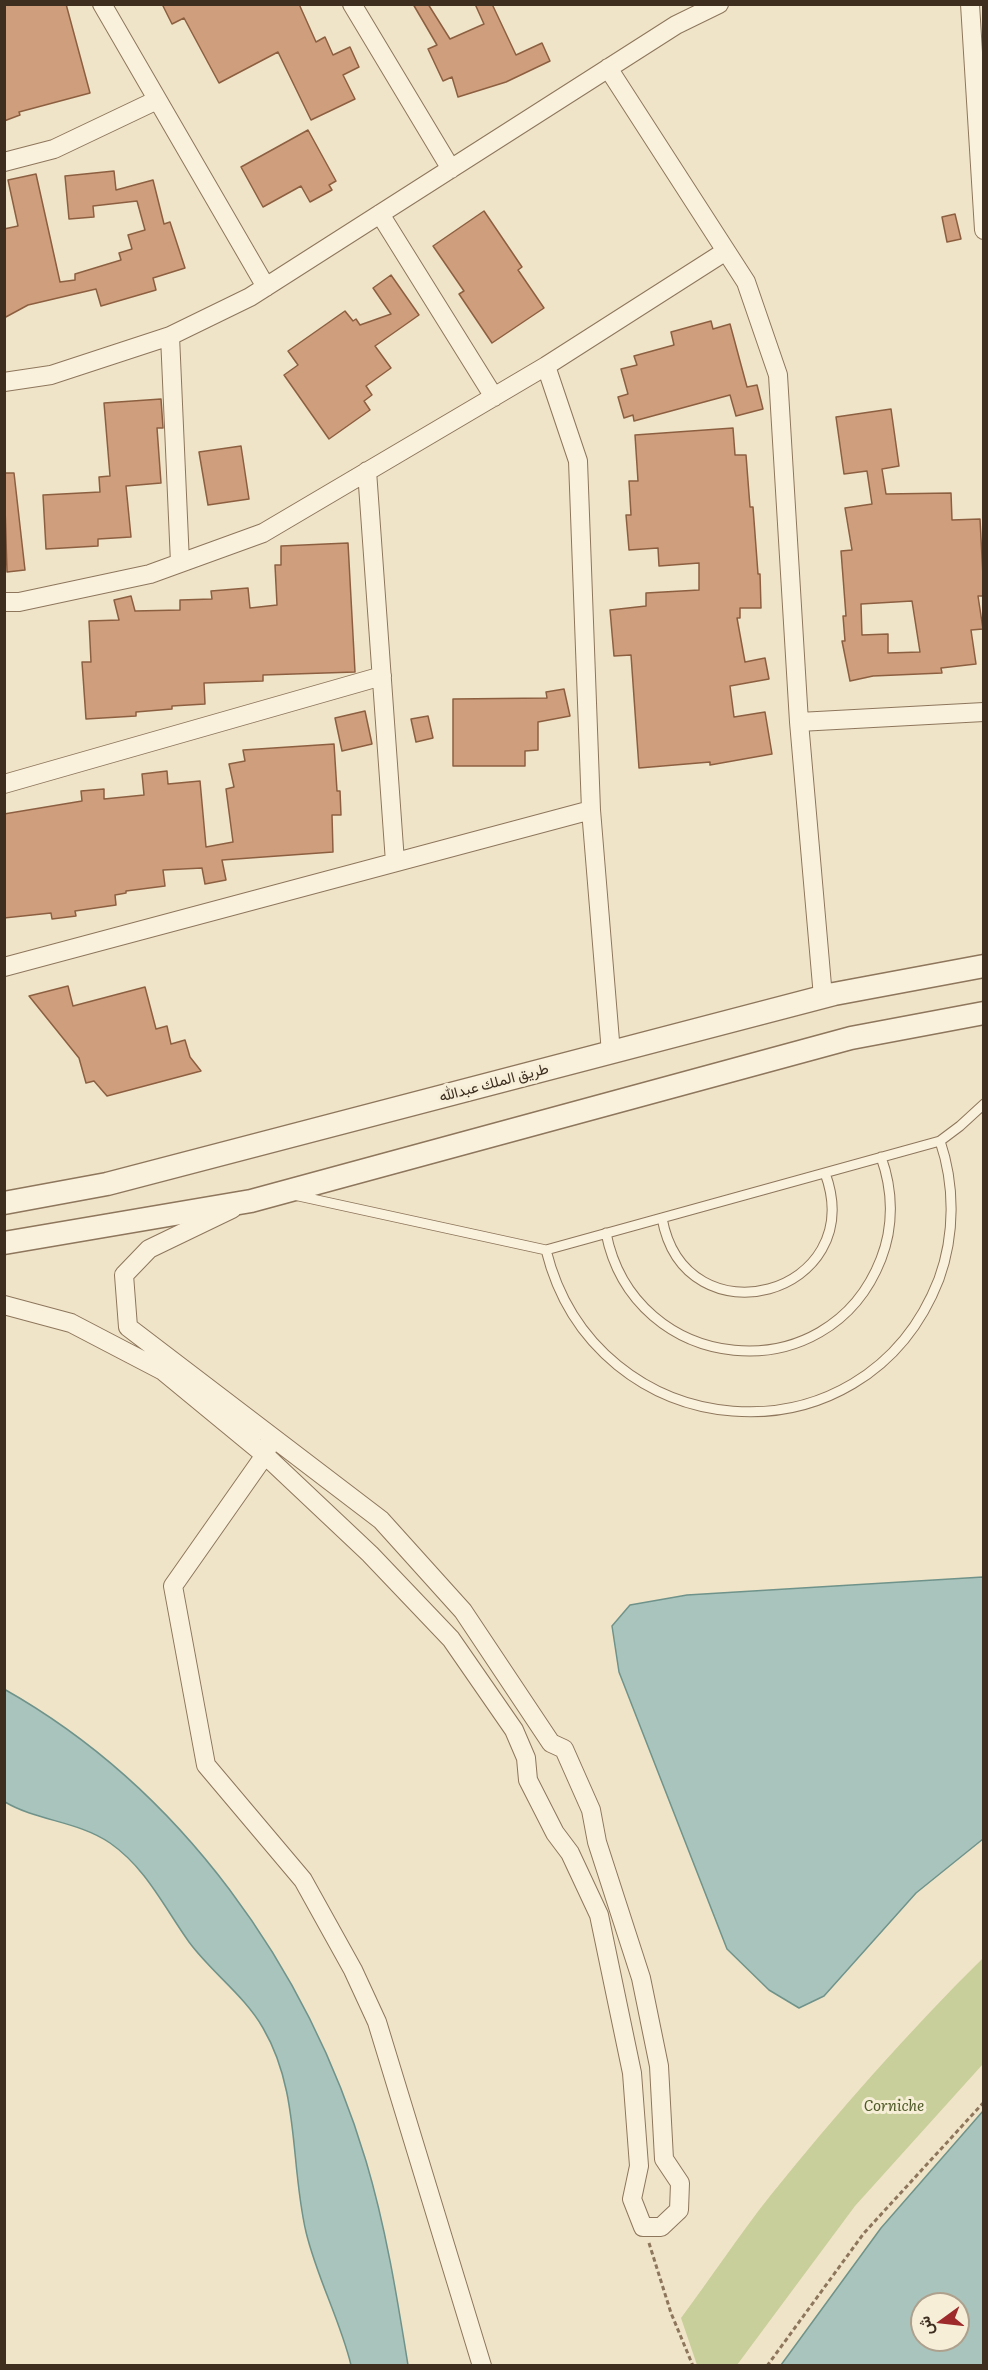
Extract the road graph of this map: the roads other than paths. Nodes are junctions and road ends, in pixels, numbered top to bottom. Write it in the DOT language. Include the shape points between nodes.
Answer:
graph roads {
  1 [pos="102,4"];
  2 [pos="352,4"];
  3 [pos="719,4"];
  4 [pos="970,4"];
  5 [pos="608,68"];
  6 [pos="158,100"];
  7 [pos="981,154"];
  8 [pos="4,162"];
  9 [pos="451,169"];
  10 [pos="380,214"];
  11 [pos="984,230"];
  12 [pos="726,251"];
  13 [pos="266,286"];
  14 [pos="170,336"];
  15 [pos="546,366"];
  16 [pos="4,382"];
  17 [pos="494,397"];
  18 [pos="367,471"];
  19 [pos="180,563"];
  20 [pos="4,602"];
  21 [pos="382,676"];
  22 [pos="984,712"];
  23 [pos="800,722"];
  24 [pos="4,784"];
  25 [pos="591,810"];
  26 [pos="394,862"];
  27 [pos="984,966"];
  28 [pos="4,967"];
  29 [pos="823,997"];
  30 [pos="984,1013"];
  31 [pos="610,1053"];
  32 [pos="984,1104"];
  33 [pos="940,1141"];
  34 [pos="881,1157"];
  35 [pos="825,1173"];
  36 [pos="283,1193"];
  37 [pos="251,1201"];
  38 [pos="4,1203"];
  39 [pos="662,1218"];
  40 [pos="606,1233"];
  41 [pos="4,1243"];
  42 [pos="546,1250"];
  43 [pos="4,1305"];
  44 [pos="272,1434"];
  45 [pos="251,1443"];
  46 [pos="265,1455"];
  47 [pos="551,1743"];
  48 [pos="526,1758"];
  49 [pos="664,2159"];
  50 [pos="639,2166"];
  51 [pos="482,2366"];
  1 -- 6 [label="street"];
  2 -- 9 [label="street"];
  3 -- 5 [label="street" via="676,25"];
  4 -- 7 [label="street"];
  5 -- 9 [label="street"];
  5 -- 12 [label="street"];
  6 -- 8 [label="street" via="54,149"];
  6 -- 13 [label="street"];
  7 -- 11 [label="street"];
  9 -- 10 [label="street"];
  10 -- 13 [label="street"];
  10 -- 17 [label="street"];
  12 -- 15 [label="street"];
  12 -- 23 [label="street" via="746,282 778,375"];
  13 -- 14 [label="street"];
  14 -- 16 [label="street" via="51,375"];
  14 -- 19 [label="street"];
  15 -- 17 [label="street"];
  15 -- 25 [label="street" via="578,461"];
  17 -- 18 [label="street"];
  18 -- 19 [label="street" via="263,533"];
  18 -- 21 [label="street"];
  19 -- 20 [label="street" via="150,574"];
  21 -- 24 [label="street"];
  21 -- 26 [label="street"];
  22 -- 23 [label="street"];
  23 -- 29 [label="street"];
  25 -- 26 [label="street"];
  25 -- 31 [label="street"];
  26 -- 28 [label="street"];
  27 -- 29 [label="street, طريق الملك عبدالله"];
  29 -- 31 [label="street, طريق الملك عبدالله"];
  30 -- 36 [label="street" via="851,1038"];
  31 -- 38 [label="street, طريق الملك عبدالله" via="107,1184"];
  32 -- 33 [label="lane"];
  33 -- 34 [label="lane"];
  33 -- 42 [label="lane" via="952,1210 943,1268 932,1295 918,1321 880,1365 830,1396 803,1406 774,1412 716,1411 687,1404 635,1379 604,1354 574,1317"];
  34 -- 35 [label="lane"];
  34 -- 40 [label="lane" via="891,1209 885,1250 877,1269 855,1304 840,1318 824,1330 786,1347 746,1352 725,1350 668,1328 637,1301 625,1284 615,1266"];
  35 -- 39 [label="lane"];
  35 -- 39 [label="lane" via="832,1209 824,1244 802,1273 770,1290 734,1292 700,1279 675,1253"];
  36 -- 37 [label="street"];
  36 -- 42 [label="lane"];
  37 -- 41 [label="street"];
  37 -- 44 [label="street" via="149,1249 124,1275 128,1327"];
  39 -- 40 [label="lane"];
  40 -- 42 [label="lane"];
  43 -- 45 [label="street" via="71,1323 163,1371"];
  44 -- 45 [label="street"];
  44 -- 46 [label="street"];
  44 -- 47 [label="street" via="381,1520 463,1611"];
  45 -- 46 [label="street"];
  46 -- 48 [label="street" via="370,1554 451,1639 514,1730"];
  46 -- 51 [label="street" via="173,1586 206,1765 303,1880 373,2012"];
  47 -- 48 [label="street"];
  47 -- 49 [label="street" via="564,1749 591,1810 597,1842 641,1978 659,2066"];
  48 -- 50 [label="street" via="528,1780 555,1833 570,1853 599,1915 632,2073"];
  49 -- 50 [label="street"];
  49 -- 50 [label="street" via="680,2183 679,2210 661,2228 643,2227 632,2199"];
}
